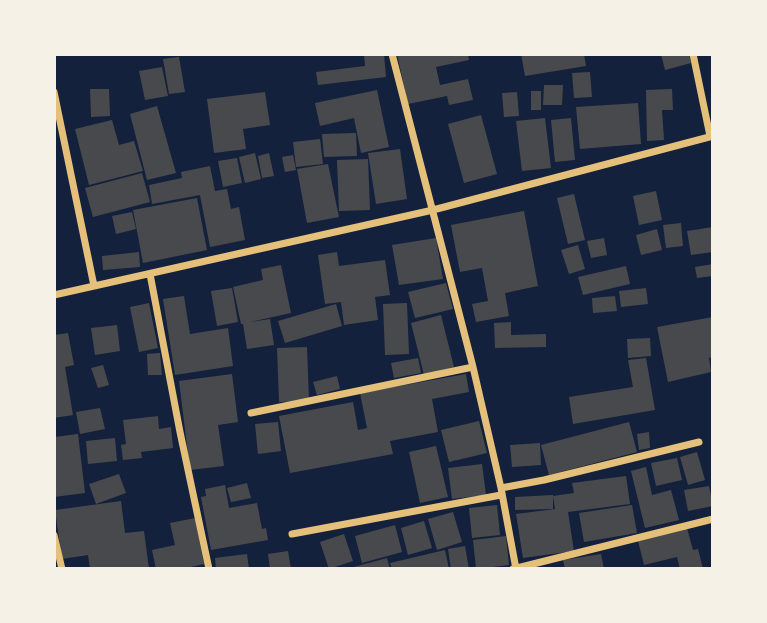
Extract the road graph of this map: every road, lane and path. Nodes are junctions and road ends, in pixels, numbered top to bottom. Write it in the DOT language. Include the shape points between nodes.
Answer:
graph roads {
  1 [pos="392,54"];
  2 [pos="693,54"];
  3 [pos="54,92"];
  4 [pos="711,136"];
  5 [pos="433,211"];
  6 [pos="150,274"];
  7 [pos="94,286"];
  8 [pos="54,295"];
  9 [pos="473,367"];
  10 [pos="251,413"];
  11 [pos="699,442"];
  12 [pos="501,491"];
  13 [pos="713,519"];
  14 [pos="292,534"];
  15 [pos="54,535"];
  16 [pos="515,568"];
  17 [pos="62,569"];
  18 [pos="209,569"];
  1 -- 5 [label="street"];
  2 -- 4 [label="street"];
  3 -- 7 [label="street"];
  4 -- 5 [label="street"];
  5 -- 6 [label="street"];
  5 -- 9 [label="street"];
  6 -- 7 [label="street"];
  6 -- 18 [label="street"];
  7 -- 8 [label="street"];
  9 -- 10 [label="street"];
  9 -- 12 [label="street"];
  11 -- 12 [label="street"];
  12 -- 14 [label="street"];
  12 -- 16 [label="street"];
  13 -- 16 [label="street"];
  15 -- 17 [label="street"];
}
